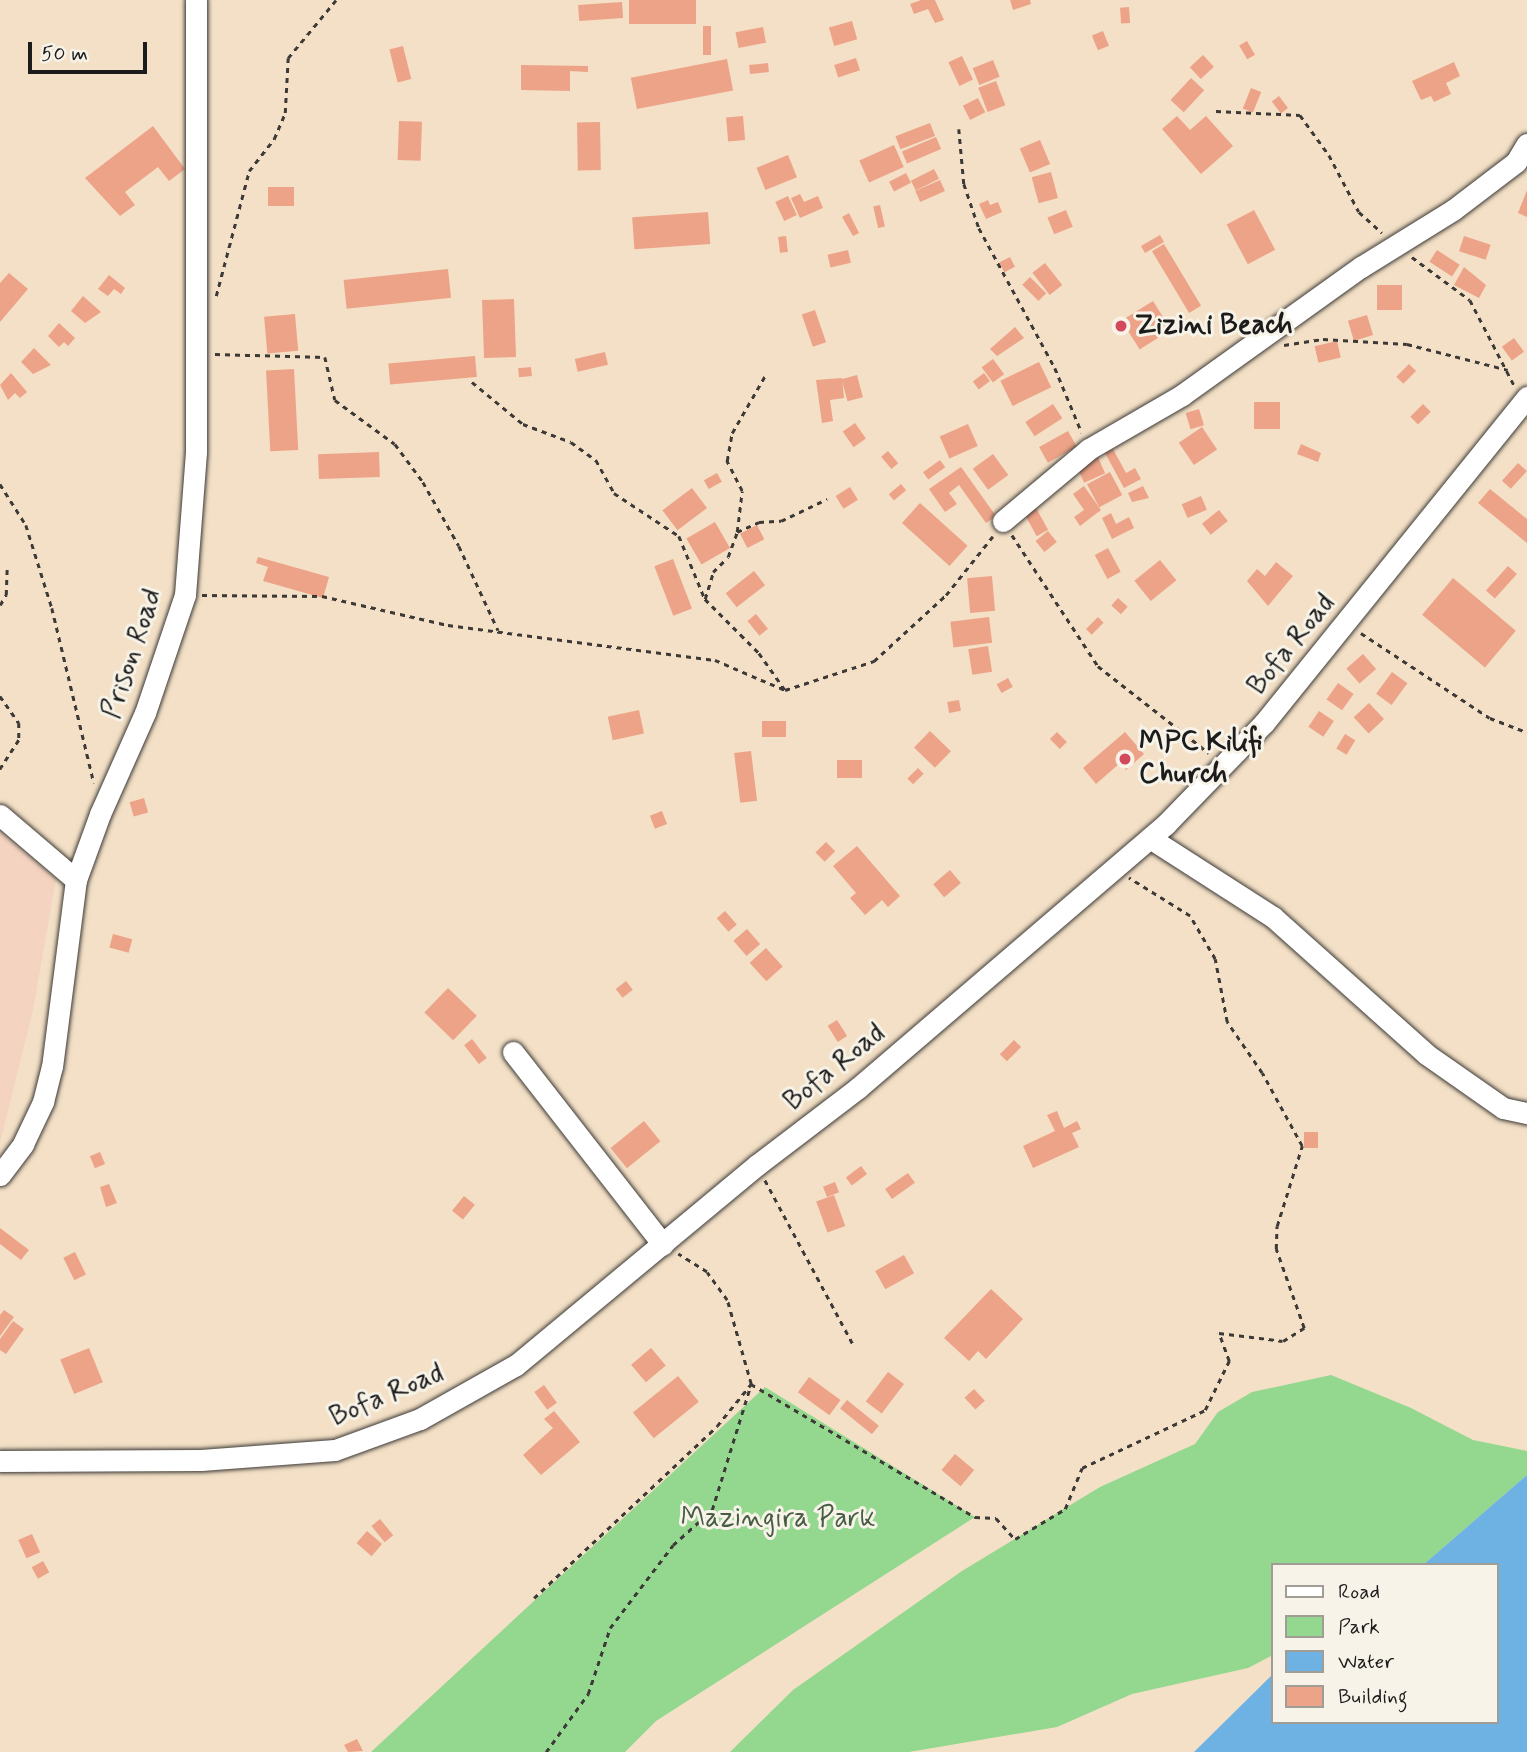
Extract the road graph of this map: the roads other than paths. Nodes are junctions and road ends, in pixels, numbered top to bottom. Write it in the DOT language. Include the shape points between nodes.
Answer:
graph roads {
  1 [pos="196,0"];
  2 [pos="1527,144"];
  3 [pos="1527,397"];
  4 [pos="1003,521"];
  5 [pos="0,815"];
  6 [pos="1150,838"];
  7 [pos="76,880"];
  8 [pos="513,1052"];
  9 [pos="1527,1113"];
  10 [pos="0,1175"];
  11 [pos="663,1245"];
  12 [pos="0,1461"];
  1 -- 7 [label="street, Prison Road" via="199,135 194,502 185,595 145,713"];
  2 -- 4 [label="street" via="1516,162 1453,209 1361,267 1323,299 1182,395 1088,449"];
  3 -- 6 [label="street, Bofa Road" via="1347,623 1224,765"];
  5 -- 7 [label="street"];
  6 -- 9 [label="street" via="1273,917 1426,1054 1503,1108"];
  6 -- 11 [label="street, Bofa Road" via="858,1088"];
  7 -- 10 [label="street, Prison Road" via="52,1067 23,1144"];
  8 -- 11 [label="street"];
  11 -- 12 [label="street, Bofa Road" via="516,1365 420,1419 376,1437 335,1450 262,1457"];
}
